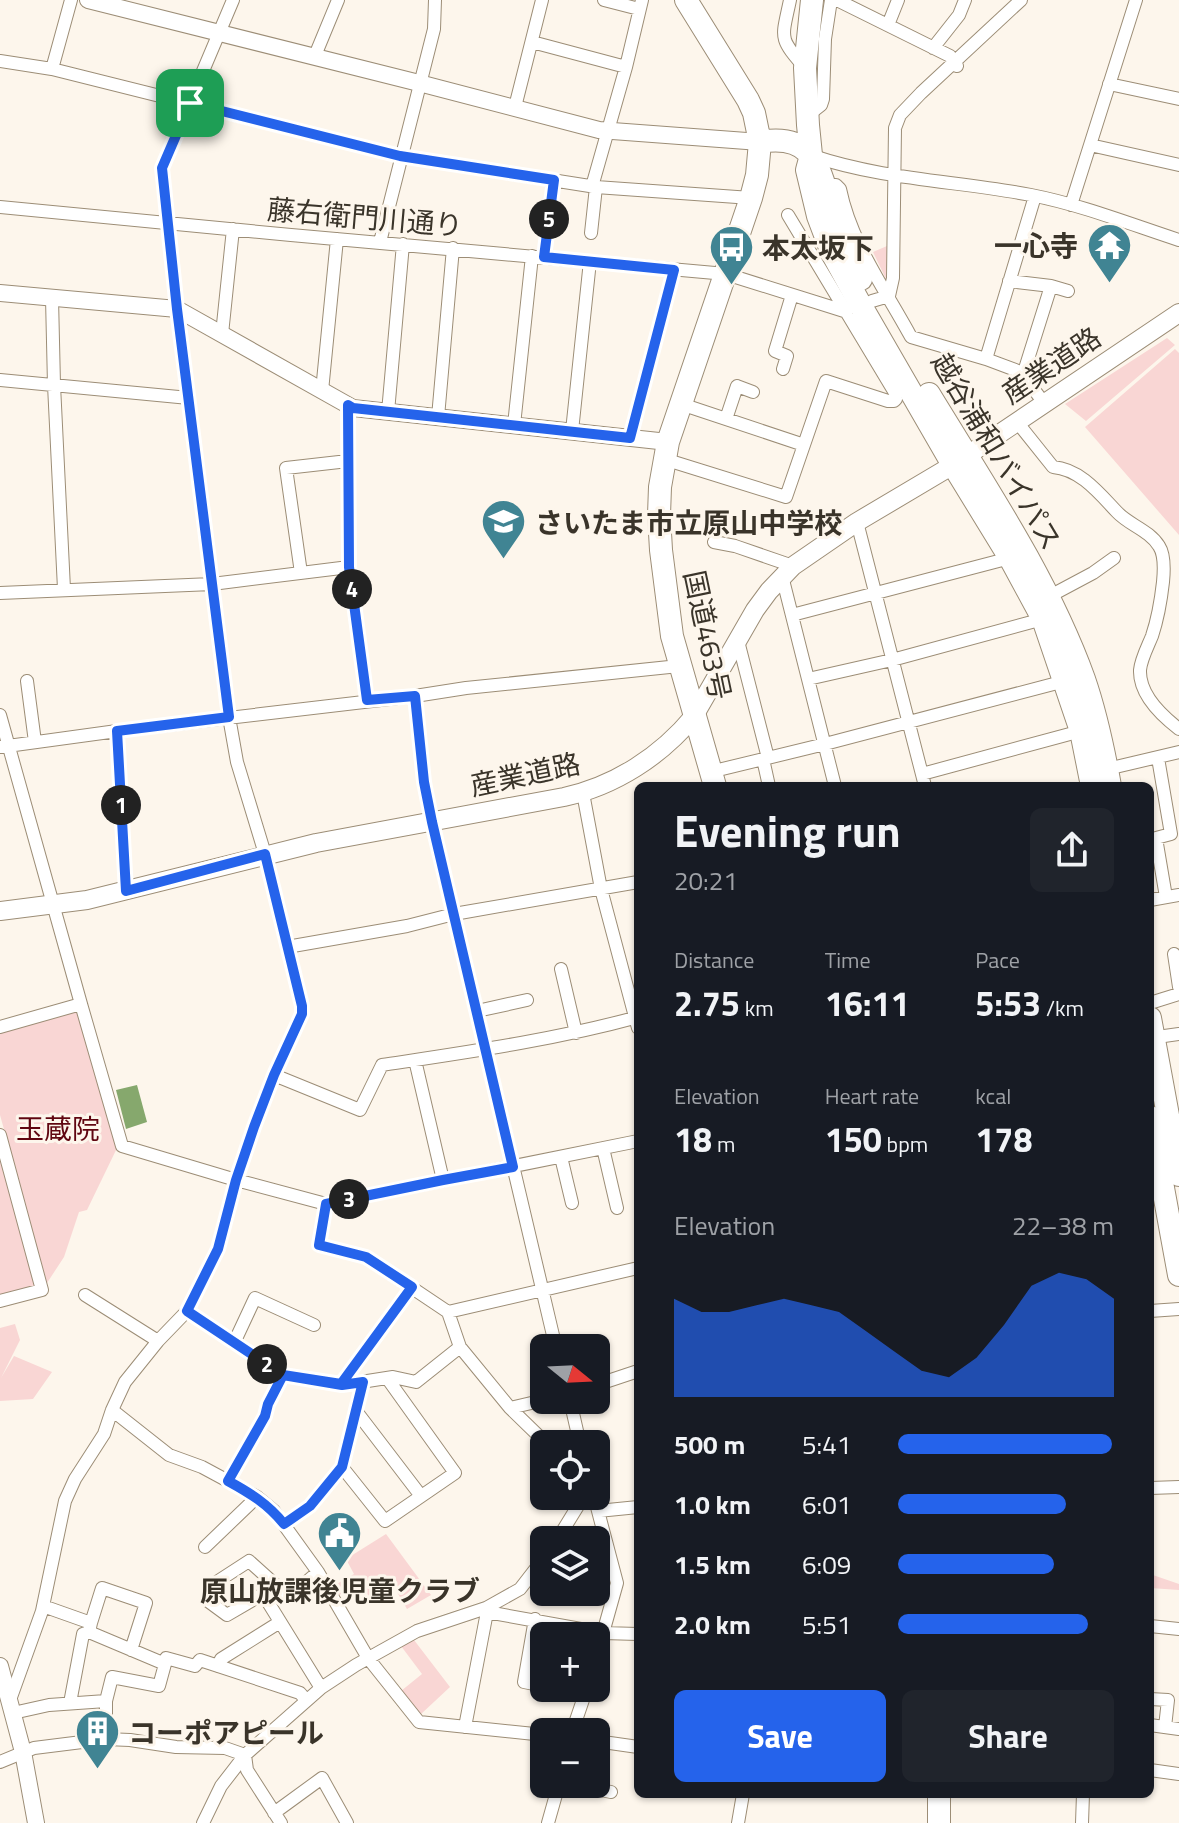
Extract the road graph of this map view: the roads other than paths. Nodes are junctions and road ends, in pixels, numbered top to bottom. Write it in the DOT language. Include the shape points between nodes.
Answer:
graph roads {
  1 [pos="71,0"];
  2 [pos="88,0"];
  3 [pos="233,0"];
  4 [pos="338,0"];
  5 [pos="435,0"];
  6 [pos="542,0"];
  7 [pos="604,0"];
  8 [pos="686,0"];
  9 [pos="790,0"];
  10 [pos="812,0"];
  11 [pos="834,0"];
  12 [pos="898,0"];
  13 [pos="965,0"];
  14 [pos="1021,0"];
  15 [pos="1136,0"];
  16 [pos="641,4"];
  17 [pos="888,25"];
  18 [pos="219,34"];
  19 [pos="532,42"];
  20 [pos="933,48"];
  21 [pos="314,58"];
  22 [pos="0,61"];
  23 [pos="955,64"];
  24 [pos="626,67"];
  25 [pos="805,68"];
  26 [pos="52,69"];
  27 [pos="419,83"];
  28 [pos="1109,84"];
  29 [pos="1179,99"];
  30 [pos="190,103"];
  31 [pos="515,107"];
  32 [pos="807,116"];
  33 [pos="607,131"];
  34 [pos="760,142"];
  35 [pos="1090,145"];
  36 [pos="811,155"];
  37 [pos="400,156"];
  38 [pos="1179,165"];
  39 [pos="894,175"];
  40 [pos="554,180"];
  41 [pos="596,187"];
  42 [pos="1035,196"];
  43 [pos="751,198"];
  44 [pos="1071,205"];
  45 [pos="0,207"];
  46 [pos="788,215"];
  47 [pos="168,222"];
  48 [pos="233,229"];
  49 [pos="591,233"];
  50 [pos="337,239"];
  51 [pos="1179,240"];
  52 [pos="380,242"];
  53 [pos="403,244"];
  54 [pos="453,248"];
  55 [pos="538,257"];
  56 [pos="590,261"];
  57 [pos="674,270"];
  58 [pos="726,274"];
  59 [pos="1009,281"];
  60 [pos="1051,286"];
  61 [pos="1068,291"];
  62 [pos="0,293"];
  63 [pos="792,295"];
  64 [pos="52,298"];
  65 [pos="866,303"];
  66 [pos="177,309"];
  67 [pos="1179,313"];
  68 [pos="222,334"];
  69 [pos="986,359"];
  70 [pos="783,369"];
  71 [pos="1023,375"];
  72 [pos="0,380"];
  73 [pos="54,385"];
  74 [pos="322,391"];
  75 [pos="753,392"];
  76 [pos="189,398"];
  77 [pos="1044,403"];
  78 [pos="681,404"];
  79 [pos="348,405"];
  80 [pos="388,412"];
  81 [pos="438,417"];
  82 [pos="726,419"];
  83 [pos="1017,422"];
  84 [pos="514,425"];
  85 [pos="572,431"];
  86 [pos="630,438"];
  87 [pos="804,445"];
  88 [pos="666,450"];
  89 [pos="348,461"];
  90 [pos="960,461"];
  91 [pos="857,522"];
  92 [pos="714,542"];
  93 [pos="1010,558"];
  94 [pos="1114,558"];
  95 [pos="349,567"];
  96 [pos="787,571"];
  97 [pos="301,573"];
  98 [pos="212,584"];
  99 [pos="64,589"];
  100 [pos="875,592"];
  101 [pos="0,593"];
  102 [pos="1048,597"];
  103 [pos="792,615"];
  104 [pos="1043,619"];
  105 [pos="738,641"];
  106 [pos="892,660"];
  107 [pos="679,666"];
  108 [pos="808,679"];
  109 [pos="27,681"];
  110 [pos="1065,681"];
  111 [pos="415,696"];
  112 [pos="367,700"];
  113 [pos="0,715"];
  114 [pos="694,716"];
  115 [pos="229,717"];
  116 [pos="908,723"];
  117 [pos="1179,729"];
  118 [pos="117,731"];
  119 [pos="1081,731"];
  120 [pos="35,742"];
  121 [pos="825,744"];
  122 [pos="4,746"];
  123 [pos="1179,752"];
  124 [pos="766,758"];
  125 [pos="1158,758"];
  126 [pos="712,779"];
  127 [pos="923,780"];
  128 [pos="1103,780"];
  129 [pos="769,782"];
  130 [pos="834,782"];
  131 [pos="583,793"];
  132 [pos="432,822"];
  133 [pos="265,854"];
  134 [pos="634,883"];
  135 [pos="601,889"];
  136 [pos="126,891"];
  137 [pos="1172,896"];
  138 [pos="53,905"];
  139 [pos="0,911"];
  140 [pos="454,914"];
  141 [pos="287,947"];
  142 [pos="1174,954"];
  143 [pos="561,969"];
  144 [pos="1179,984"];
  145 [pos="1179,994"];
  146 [pos="527,1000"];
  147 [pos="1154,1002"];
  148 [pos="81,1004"];
  149 [pos="634,1010"];
  150 [pos="477,1011"];
  151 [pos="634,1022"];
  152 [pos="0,1027"];
  153 [pos="1154,1031"];
  154 [pos="576,1033"];
  155 [pos="1179,1034"];
  156 [pos="1154,1046"];
  157 [pos="486,1050"];
  158 [pos="415,1060"];
  159 [pos="274,1075"];
  160 [pos="0,1135"];
  161 [pos="634,1142"];
  162 [pos="603,1148"];
  163 [pos="2,1151"];
  164 [pos="1154,1155"];
  165 [pos="561,1157"];
  166 [pos="513,1167"];
  167 [pos="1179,1175"];
  168 [pos="236,1180"];
  169 [pos="443,1180"];
  170 [pos="572,1203"];
  171 [pos="326,1204"];
  172 [pos="617,1208"];
  173 [pos="1176,1244"];
  174 [pos="634,1269"];
  175 [pos="1179,1275"];
  176 [pos="412,1287"];
  177 [pos="542,1291"];
  178 [pos="85,1295"];
  179 [pos="0,1301"];
  180 [pos="1179,1309"];
  181 [pos="187,1311"];
  182 [pos="1154,1311"];
  183 [pos="448,1312"];
  184 [pos="314,1325"];
  185 [pos="553,1334"];
  186 [pos="158,1341"];
  187 [pos="234,1343"];
  188 [pos="460,1347"];
  189 [pos="634,1372"];
  190 [pos="283,1375"];
  191 [pos="387,1378"];
  192 [pos="610,1380"];
  193 [pos="363,1382"];
  194 [pos="341,1384"];
  195 [pos="530,1403"];
  196 [pos="510,1408"];
  197 [pos="112,1410"];
  198 [pos="356,1411"];
  199 [pos="533,1430"];
  200 [pos="342,1467"];
  201 [pos="228,1481"];
  202 [pos="1179,1487"];
  203 [pos="1154,1488"];
  204 [pos="421,1496"];
  205 [pos="257,1497"];
  206 [pos="634,1507"];
  207 [pos="598,1511"];
  208 [pos="284,1524"];
  209 [pos="205,1547"];
  210 [pos="318,1572"];
  211 [pos="530,1576"];
  212 [pos="43,1606"];
  213 [pos="486,1610"];
  214 [pos="535,1619"];
  215 [pos="280,1622"];
  216 [pos="534,1622"];
  217 [pos="550,1622"];
  218 [pos="606,1622"];
  219 [pos="1154,1626"];
  220 [pos="90,1627"];
  221 [pos="1179,1629"];
  222 [pos="610,1633"];
  223 [pos="634,1634"];
  224 [pos="530,1648"];
  225 [pos="131,1650"];
  226 [pos="368,1658"];
  227 [pos="163,1663"];
  228 [pos="0,1666"];
  229 [pos="218,1666"];
  230 [pos="530,1683"];
  231 [pos="321,1688"];
  232 [pos="1154,1699"];
  233 [pos="306,1700"];
  234 [pos="106,1701"];
  235 [pos="70,1703"];
  236 [pos="11,1707"];
  237 [pos="106,1725"];
  238 [pos="1154,1726"];
  239 [pos="465,1727"];
  240 [pos="1165,1727"];
  241 [pos="1179,1729"];
  242 [pos="530,1734"];
  243 [pos="610,1743"];
  244 [pos="634,1746"];
  245 [pos="23,1752"];
  246 [pos="245,1755"];
  247 [pos="0,1762"];
  248 [pos="1154,1771"];
  249 [pos="1179,1774"];
  250 [pos="555,1798"];
  251 [pos="742,1798"];
  252 [pos="939,1798"];
  253 [pos="1083,1798"];
  254 [pos="277,1818"];
  255 [pos="36,1823"];
  256 [pos="203,1823"];
  257 [pos="347,1823"];
  258 [pos="548,1823"];
  259 [pos="738,1823"];
  260 [pos="939,1823"];
  261 [pos="1082,1823"];
  1 -- 26 [label="street"];
  2 -- 18 [label="street"];
  3 -- 18 [label="street"];
  4 -- 21 [label="street"];
  5 -- 27 [label="street" via="434,29"];
  6 -- 19 [label="street"];
  7 -- 16 [label="street"];
  8 -- 34 [label="highway, 国道463号" via="748,100"];
  9 -- 25 [label="street" via="784,41"];
  10 -- 25 [label="highway, 越谷浦和バイパス"];
  11 -- 17 [label="street"];
  11 -- 32 [label="street" via="825,39 823,99"];
  12 -- 17 [label="street"];
  13 -- 20 [label="street"];
  14 -- 23 [label="street"];
  15 -- 28 [label="street"];
  16 -- 24 [label="street"];
  17 -- 20 [label="street"];
  18 -- 21 [label="street"];
  18 -- 30 [label="street"];
  19 -- 24 [label="street"];
  19 -- 31 [label="street"];
  20 -- 23 [label="street"];
  21 -- 27 [label="street"];
  22 -- 26 [label="street"];
  23 -- 39 [label="street" via="900,115"];
  24 -- 33 [label="street"];
  25 -- 32 [label="highway, 越谷浦和バイパス"];
  26 -- 30 [label="street"];
  27 -- 31 [label="street"];
  27 -- 37 [label="street"];
  28 -- 29 [label="street"];
  28 -- 35 [label="street"];
  30 -- 37 [label="street"];
  30 -- 47 [label="street" via="162,168"];
  31 -- 33 [label="street"];
  32 -- 36 [label="highway, 越谷浦和バイパス"];
  33 -- 34 [label="street"];
  33 -- 41 [label="street"];
  34 -- 36 [label="highway" via="775,139 799,145"];
  34 -- 43 [label="highway, 国道463号"];
  35 -- 38 [label="street"];
  35 -- 44 [label="street"];
  36 -- 39 [label="street"];
  36 -- 65 [label="highway, 越谷浦和バイパス"];
  36 -- 65 [label="highway, 越谷浦和バイパス" via="807,170 818,216 832,253"];
  37 -- 40 [label="street"];
  37 -- 52 [label="street"];
  39 -- 42 [label="street"];
  39 -- 65 [label="street" via="893,278"];
  40 -- 41 [label="street"];
  40 -- 55 [label="street"];
  41 -- 43 [label="street"];
  41 -- 49 [label="street"];
  42 -- 44 [label="street"];
  42 -- 59 [label="street"];
  43 -- 58 [label="highway, 国道463号"];
  44 -- 51 [label="street"];
  45 -- 47 [label="street, 藤右衛門川通り"];
  46 -- 65 [label="street"];
  47 -- 48 [label="street, 藤右衛門川通り"];
  47 -- 66 [label="street"];
  48 -- 50 [label="street, 藤右衛門川通り"];
  48 -- 68 [label="street"];
  50 -- 52 [label="street, 藤右衛門川通り"];
  50 -- 74 [label="street"];
  52 -- 53 [label="street, 藤右衛門川通り"];
  53 -- 54 [label="street, 藤右衛門川通り"];
  53 -- 80 [label="street"];
  54 -- 55 [label="street, 藤右衛門川通り"];
  54 -- 81 [label="street"];
  55 -- 56 [label="street, 藤右衛門川通り"];
  55 -- 84 [label="street"];
  56 -- 57 [label="street, 藤右衛門川通り"];
  56 -- 85 [label="street"];
  57 -- 58 [label="street, 藤右衛門川通り"];
  57 -- 86 [label="street"];
  58 -- 63 [label="street, 藤右衛門川通り"];
  58 -- 78 [label="highway, 国道463号"];
  59 -- 60 [label="street"];
  59 -- 69 [label="street"];
  60 -- 61 [label="street"];
  60 -- 71 [label="street"];
  62 -- 64 [label="street"];
  63 -- 65 [label="street, 藤右衛門川通り"];
  63 -- 70 [label="street" via="775,351 787,356"];
  64 -- 66 [label="street"];
  64 -- 73 [label="street"];
  65 -- 69 [label="street" via="911,337"];
  65 -- 87 [label="street" via="896,399 826,381"];
  65 -- 90 [label="highway, 越谷浦和バイパス"];
  66 -- 68 [label="street"];
  66 -- 76 [label="street"];
  67 -- 77 [label="main road, 産業道路"];
  68 -- 74 [label="street"];
  69 -- 71 [label="street"];
  71 -- 77 [label="street"];
  72 -- 73 [label="street"];
  73 -- 76 [label="street"];
  73 -- 99 [label="street"];
  74 -- 79 [label="street"];
  75 -- 82 [label="street" via="737,386"];
  76 -- 98 [label="street"];
  77 -- 83 [label="main road, 産業道路"];
  78 -- 82 [label="street"];
  78 -- 88 [label="highway, 国道463号"];
  79 -- 80 [label="street"];
  79 -- 89 [label="street"];
  80 -- 81 [label="street"];
  81 -- 84 [label="street"];
  82 -- 87 [label="street"];
  83 -- 90 [label="main road, 産業道路"];
  83 -- 117 [label="street" via="1053,467 1093,486 1161,547 1161,601 1140,669 1143,691"];
  84 -- 85 [label="street"];
  85 -- 86 [label="street"];
  86 -- 88 [label="street"];
  87 -- 88 [label="street" via="786,497"];
  88 -- 107 [label="highway, 国道463号" via="661,550"];
  89 -- 95 [label="street"];
  89 -- 97 [label="street" via="286,468"];
  90 -- 91 [label="main road, 産業道路"];
  90 -- 93 [label="highway, 越谷浦和バイパス"];
  90 -- 102 [label="highway, 越谷浦和バイパス" via="1031,563"];
  91 -- 96 [label="main road, 産業道路"];
  91 -- 100 [label="street"];
  92 -- 96 [label="street" via="735,546"];
  93 -- 100 [label="street"];
  93 -- 104 [label="highway, 越谷浦和バイパス"];
  94 -- 102 [label="street"];
  95 -- 97 [label="street"];
  95 -- 112 [label="street"];
  96 -- 103 [label="street"];
  96 -- 105 [label="main road, 産業道路"];
  97 -- 98 [label="street"];
  98 -- 99 [label="street"];
  98 -- 115 [label="street"];
  99 -- 101 [label="street"];
  100 -- 103 [label="street"];
  100 -- 106 [label="street"];
  102 -- 128 [label="highway, 越谷浦和バイパス" via="1084,681"];
  103 -- 108 [label="street"];
  104 -- 106 [label="street"];
  104 -- 110 [label="highway, 越谷浦和バイパス"];
  105 -- 114 [label="main road, 産業道路"];
  105 -- 124 [label="street"];
  106 -- 108 [label="street"];
  106 -- 116 [label="street"];
  107 -- 111 [label="street"];
  107 -- 114 [label="highway, 国道463号"];
  108 -- 121 [label="street"];
  109 -- 120 [label="street"];
  110 -- 116 [label="street"];
  110 -- 119 [label="highway, 越谷浦和バイパス"];
  111 -- 112 [label="street"];
  111 -- 132 [label="street"];
  112 -- 115 [label="street"];
  113 -- 122 [label="street"];
  114 -- 126 [label="highway, 国道463号"];
  114 -- 131 [label="main road, 産業道路" via="638,767"];
  115 -- 118 [label="street"];
  115 -- 133 [label="street"];
  116 -- 121 [label="street"];
  116 -- 127 [label="street"];
  118 -- 120 [label="street"];
  118 -- 136 [label="street"];
  119 -- 127 [label="street"];
  119 -- 128 [label="highway, 越谷浦和バイパス"];
  120 -- 122 [label="street"];
  121 -- 124 [label="street"];
  121 -- 130 [label="street"];
  122 -- 138 [label="street"];
  123 -- 125 [label="street"];
  124 -- 126 [label="street"];
  124 -- 129 [label="street"];
  125 -- 128 [label="street"];
  125 -- 137 [label="street" via="1171,834 1156,838"];
  131 -- 132 [label="main road, 産業道路"];
  131 -- 135 [label="street"];
  132 -- 133 [label="main road, 産業道路"];
  132 -- 140 [label="street"];
  133 -- 136 [label="main road, 産業道路"];
  133 -- 141 [label="street"];
  134 -- 135 [label="street"];
  135 -- 140 [label="street"];
  135 -- 149 [label="street"];
  136 -- 138 [label="main road, 産業道路"];
  138 -- 139 [label="main road, 産業道路"];
  138 -- 148 [label="street"];
  140 -- 141 [label="street"];
  140 -- 150 [label="street"];
  141 -- 159 [label="street" via="302,1014"];
  142 -- 144 [label="street"];
  143 -- 154 [label="street"];
  145 -- 147 [label="street"];
  146 -- 150 [label="street"];
  148 -- 152 [label="street"];
  148 -- 168 [label="street" via="122,1146"];
  150 -- 157 [label="street"];
  151 -- 154 [label="street"];
  153 -- 155 [label="street"];
  154 -- 157 [label="street"];
  156 -- 167 [label="highway"];
  157 -- 158 [label="street"];
  157 -- 166 [label="street"];
  158 -- 159 [label="street" via="382,1065 360,1110"];
  158 -- 169 [label="street"];
  159 -- 168 [label="street"];
  160 -- 163 [label="street"];
  161 -- 162 [label="street"];
  162 -- 165 [label="street"];
  162 -- 172 [label="street"];
  163 -- 179 [label="street" via="42,1290"];
  164 -- 173 [label="highway"];
  165 -- 166 [label="street"];
  165 -- 170 [label="street"];
  166 -- 169 [label="street"];
  166 -- 177 [label="street"];
  168 -- 171 [label="street"];
  168 -- 181 [label="street" via="218,1249"];
  169 -- 171 [label="street"];
  171 -- 176 [label="street" via="319,1245 366,1257"];
  173 -- 175 [label="highway"];
  174 -- 177 [label="street"];
  176 -- 183 [label="street"];
  176 -- 194 [label="street"];
  177 -- 183 [label="street"];
  177 -- 185 [label="street"];
  178 -- 186 [label="street"];
  180 -- 182 [label="street"];
  181 -- 186 [label="street"];
  181 -- 187 [label="street"];
  183 -- 188 [label="street"];
  184 -- 187 [label="street" via="255,1298"];
  186 -- 197 [label="street" via="125,1382"];
  187 -- 190 [label="street"];
  188 -- 191 [label="street" via="416,1382"];
  188 -- 196 [label="street"];
  189 -- 192 [label="street"];
  190 -- 194 [label="street"];
  190 -- 201 [label="street"];
  191 -- 193 [label="street"];
  191 -- 204 [label="street" via="455,1473"];
  193 -- 194 [label="street"];
  193 -- 198 [label="street"];
  195 -- 196 [label="street"];
  196 -- 199 [label="street"];
  197 -- 201 [label="street" via="169,1455"];
  197 -- 212 [label="street" via="65,1501"];
  198 -- 200 [label="street"];
  198 -- 204 [label="street"];
  200 -- 204 [label="street" via="385,1521"];
  200 -- 208 [label="street" via="310,1506"];
  201 -- 205 [label="street"];
  202 -- 203 [label="street"];
  205 -- 208 [label="street"];
  205 -- 209 [label="street"];
  206 -- 207 [label="street"];
  207 -- 218 [label="street" via="617,1583"];
  208 -- 210 [label="street"];
  210 -- 215 [label="street" via="289,1597 249,1561 212,1585 208,1601 227,1615 263,1594"];
  210 -- 226 [label="street"];
  211 -- 213 [label="street" via="520,1589"];
  212 -- 220 [label="street"];
  212 -- 236 [label="street"];
  213 -- 214 [label="street"];
  213 -- 226 [label="street" via="417,1631"];
  213 -- 239 [label="street"];
  214 -- 216 [label="street"];
  214 -- 217 [label="street"];
  215 -- 229 [label="street"];
  215 -- 231 [label="street"];
  219 -- 221 [label="street"];
  220 -- 225 [label="street"];
  220 -- 225 [label="street" via="102,1588 146,1603"];
  220 -- 235 [label="street" via="83,1634"];
  222 -- 223 [label="street"];
  224 -- 230 [label="street" via="524,1682"];
  225 -- 227 [label="street"];
  226 -- 231 [label="street"];
  226 -- 239 [label="street" via="419,1722"];
  227 -- 229 [label="street" via="166,1658"];
  227 -- 234 [label="street" via="159,1686 112,1677"];
  228 -- 236 [label="street"];
  229 -- 233 [label="street" via="300,1693"];
  231 -- 233 [label="street"];
  232 -- 240 [label="street" via="1168,1700"];
  233 -- 246 [label="street"];
  234 -- 235 [label="street"];
  234 -- 237 [label="street"];
  235 -- 236 [label="street"];
  236 -- 245 [label="street"];
  238 -- 240 [label="street"];
  239 -- 242 [label="street"];
  240 -- 241 [label="street"];
  243 -- 244 [label="street"];
  245 -- 246 [label="street" via="106,1739 225,1748"];
  245 -- 247 [label="street"];
  245 -- 255 [label="street"];
  246 -- 254 [label="street" via="247,1770"];
  246 -- 256 [label="street" via="221,1786"];
  248 -- 249 [label="street"];
  250 -- 258 [label="street"];
  251 -- 259 [label="street"];
  252 -- 260 [label="highway"];
  253 -- 261 [label="street"];
  254 -- 257 [label="street" via="322,1778"];
}
